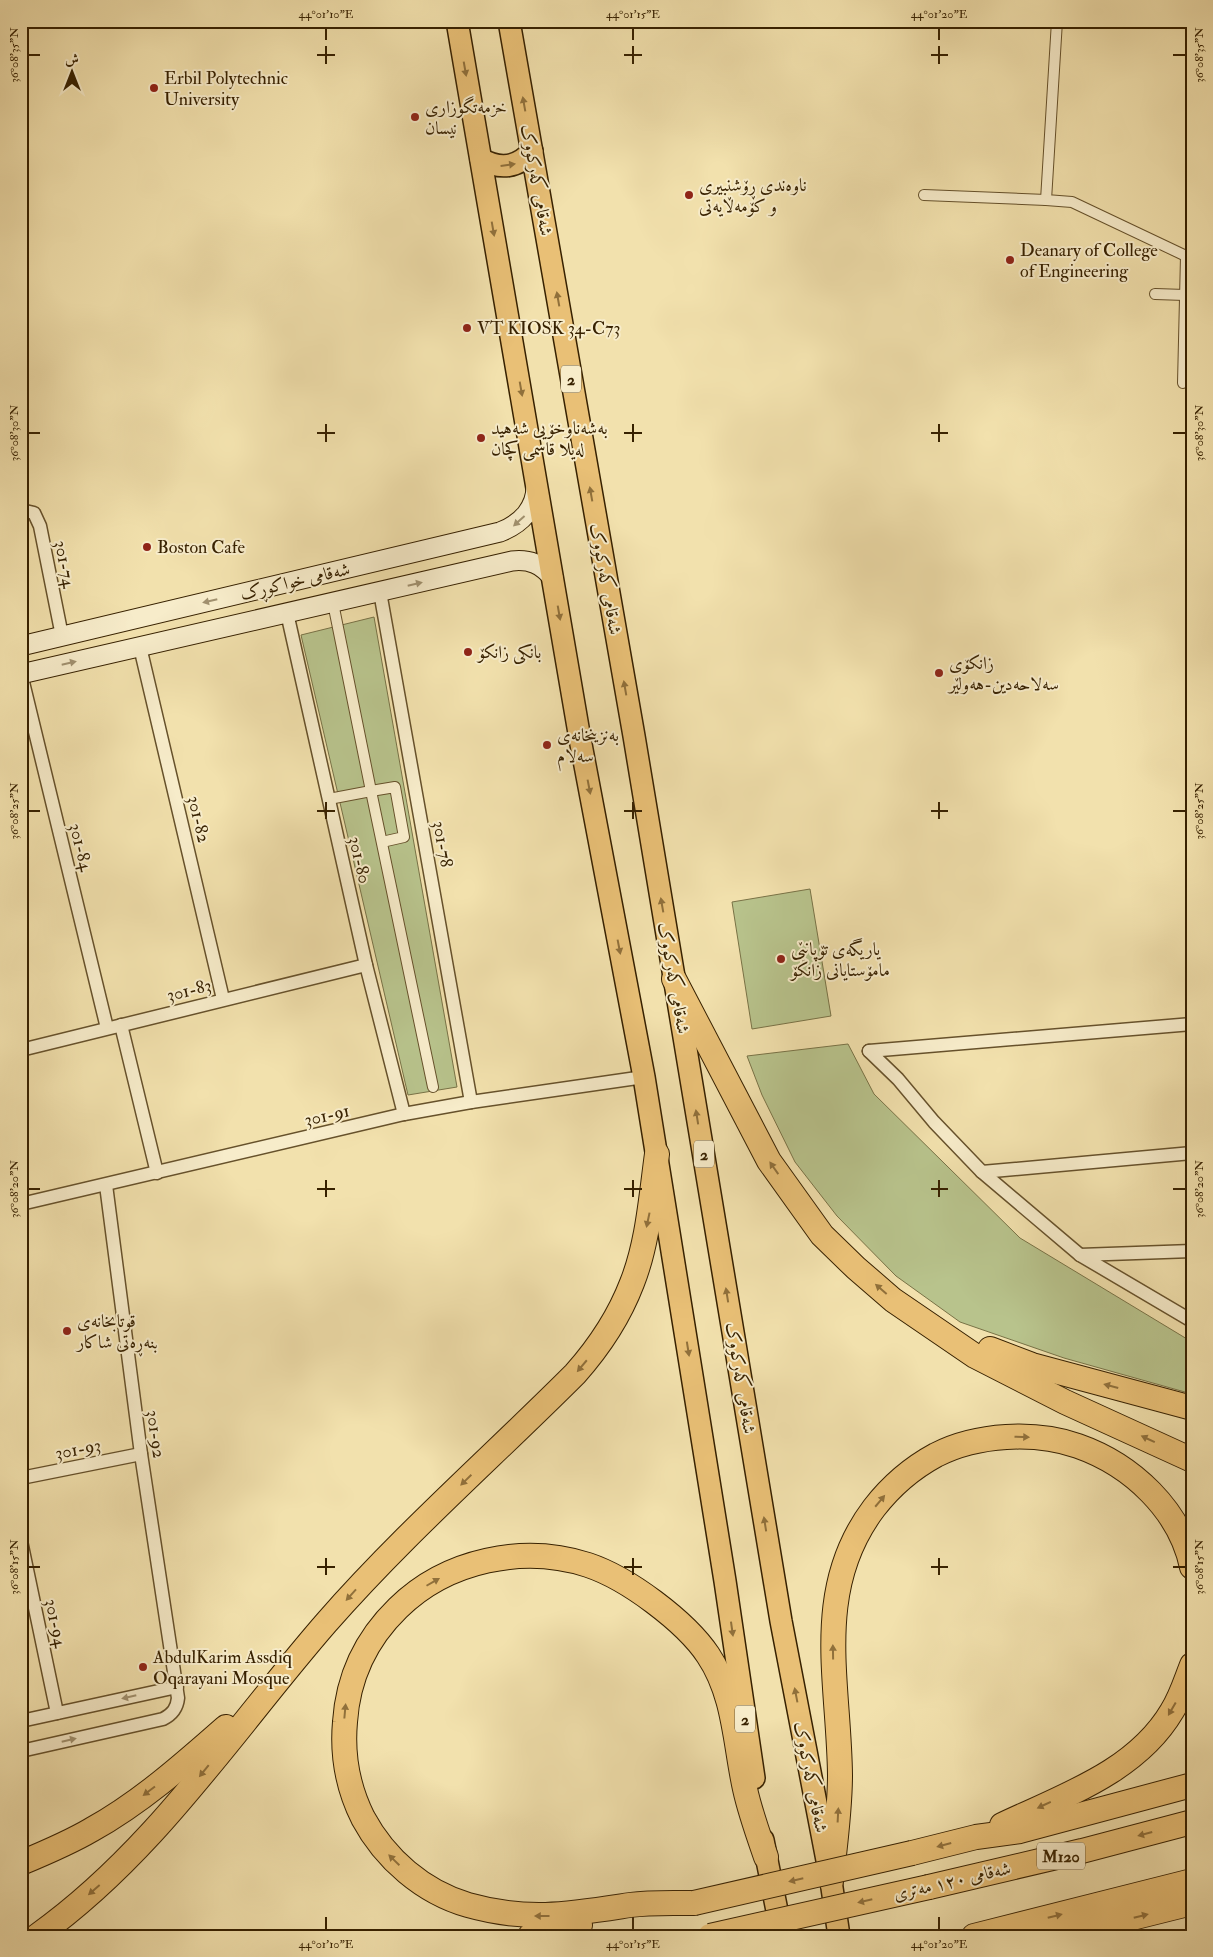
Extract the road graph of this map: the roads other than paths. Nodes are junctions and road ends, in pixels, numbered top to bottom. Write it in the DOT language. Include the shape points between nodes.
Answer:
graph roads {
  1 [pos="457,21"];
  2 [pos="509,21"];
  3 [pos="1057,21"];
  4 [pos="532,151"];
  5 [pos="481,159"];
  6 [pos="924,195"];
  7 [pos="1046,200"];
  8 [pos="1189,256"];
  9 [pos="1155,294"];
  10 [pos="1185,295"];
  11 [pos="1183,383"];
  12 [pos="536,478"];
  13 [pos="21,510"];
  14 [pos="553,578"];
  15 [pos="380,592"];
  16 [pos="333,602"];
  17 [pos="287,613"];
  18 [pos="62,636"];
  19 [pos="21,646"];
  20 [pos="140,647"];
  21 [pos="21,674"];
  22 [pos="371,791"];
  23 [pos="329,799"];
  24 [pos="382,842"];
  25 [pos="366,965"];
  26 [pos="674,979"];
  27 [pos="223,999"];
  28 [pos="121,1024"];
  29 [pos="1192,1024"];
  30 [pos="107,1028"];
  31 [pos="21,1050"];
  32 [pos="644,1076"];
  33 [pos="432,1087"];
  34 [pos="471,1102"];
  35 [pos="404,1114"];
  36 [pos="656,1154"];
  37 [pos="1192,1154"];
  38 [pos="982,1172"];
  39 [pos="157,1173"];
  40 [pos="106,1185"];
  41 [pos="21,1204"];
  42 [pos="1192,1251"];
  43 [pos="1080,1255"];
  44 [pos="919,1319"];
  45 [pos="1192,1321"];
  46 [pos="1192,1408"];
  47 [pos="141,1454"];
  48 [pos="1192,1460"];
  49 [pos="21,1478"];
  50 [pos="21,1541"];
  51 [pos="1192,1567"];
  52 [pos="25,1582"];
  53 [pos="324,1625"];
  54 [pos="1192,1665"];
  55 [pos="177,1686"];
  56 [pos="57,1713"];
  57 [pos="21,1721"];
  58 [pos="21,1751"];
  59 [pos="1192,1785"];
  60 [pos="1192,1822"];
  61 [pos="976,1837"];
  62 [pos="766,1857"];
  63 [pos="21,1863"];
  64 [pos="831,1880"];
  65 [pos="1192,1881"];
  66 [pos="694,1903"];
  67 [pos="1192,1903"];
  68 [pos="37,1936"];
  69 [pos="530,1936"];
  70 [pos="710,1936"];
  71 [pos="782,1936"];
  72 [pos="839,1936"];
  73 [pos="974,1936"];
  74 [pos="1060,1936"];
  1 -- 5 [label="highway, 2, one-way"];
  4 -- 2 [label="highway, شەقامی کەرکووک / 2, one-way"];
  3 -- 7 [label="street"];
  5 -- 4 [label="highway, one-way" via="495,166 508,166 522,161"];
  26 -- 4 [label="highway, شەقامی کەرکووک / 2, one-way"];
  5 -- 12 [label="highway, 2, one-way"];
  6 -- 7 [label="street"];
  7 -- 8 [label="street" via="1072,202"];
  8 -- 10 [label="street"];
  9 -- 10 [label="street"];
  10 -- 11 [label="street"];
  12 -- 14 [label="highway, 2"];
  12 -- 18 [label="main road, شەقامی خواکوڕک, one-way" via="534,502 528,512 511,528 500,532"];
  13 -- 18 [label="street, 301-74" via="34,513 40,526"];
  15 -- 14 [label="main road, شەقامی خواکوڕک, one-way" via="524,560 535,562"];
  14 -- 32 [label="highway, 2, one-way"];
  15 -- 16 [label="main road, شەقامی خواکوڕک"];
  15 -- 34 [label="street, 301-78"];
  16 -- 17 [label="main road, شەقامی خواکوڕک"];
  16 -- 22 [label="street"];
  17 -- 20 [label="main road, شەقامی خواکوڕک"];
  17 -- 23 [label="street, 301-80"];
  18 -- 19 [label="main road, شەقامی خواکوڕک"];
  21 -- 20 [label="main road, شەقامی خواکوڕک, one-way"];
  20 -- 27 [label="street, 301-82"];
  21 -- 30 [label="street, 301-84"];
  22 -- 23 [label="street"];
  22 -- 24 [label="street"];
  22 -- 24 [label="street" via="395,787 404,837"];
  23 -- 25 [label="street, 301-80"];
  24 -- 33 [label="street"];
  25 -- 27 [label="street, 301-83"];
  25 -- 35 [label="street, 301-80"];
  44 -- 26 [label="highway, one-way" via="829,1242 796,1201 748,1124"];
  64 -- 26 [label="highway, شەقامی کەرکووک / 2, one-way" via="780,1611"];
  27 -- 28 [label="street, 301-83"];
  28 -- 30 [label="street, 301-83"];
  28 -- 39 [label="street"];
  29 -- 38 [label="street" via="869,1051"];
  30 -- 31 [label="street, 301-83"];
  32 -- 34 [label="street, 301-91"];
  32 -- 36 [label="highway, 2"];
  34 -- 35 [label="street, 301-91"];
  35 -- 39 [label="street, 301-91"];
  36 -- 53 [label="highway, one-way" via="650,1210 639,1260 611,1327 597,1348 558,1392 365,1579"];
  36 -- 62 [label="highway, 2, one-way" via="724,1571"];
  37 -- 38 [label="street"];
  38 -- 43 [label="street"];
  39 -- 40 [label="street, 301-91"];
  40 -- 41 [label="street, 301-91"];
  40 -- 47 [label="street, 301-92"];
  42 -- 43 [label="street"];
  43 -- 45 [label="street"];
  46 -- 44 [label="highway, one-way" via="1032,1365"];
  48 -- 44 [label="highway, one-way" via="1065,1402 975,1356"];
  47 -- 49 [label="street, 301-93"];
  47 -- 55 [label="street, 301-92"];
  50 -- 52 [label="street, 301-94"];
  64 -- 51 [label="highway, one-way" via="839,1818 840,1774 833,1648 836,1597 857,1531 904,1476 951,1447 979,1440 1006,1436 1036,1437 1076,1445 1123,1468 1162,1504 1189,1552"];
  52 -- 56 [label="street, 301-94"];
  53 -- 63 [label="highway, one-way" via="230,1723 135,1802 92,1830"];
  53 -- 68 [label="highway, one-way" via="141,1844 98,1887"];
  54 -- 61 [label="highway, one-way" via="1172,1712 1138,1752 1104,1777"];
  55 -- 56 [label="street, one-way"];
  58 -- 55 [label="street, 301-92, one-way" via="164,1719 171,1715 177,1704"];
  56 -- 57 [label="street"];
  59 -- 61 [label="highway" via="1020,1831"];
  60 -- 70 [label="highway, شەقامی ١٢٠ مەتری / M120, one-way, bridge" via="1082,1851"];
  61 -- 66 [label="highway, one-way, bridge"];
  66 -- 62 [label="highway, one-way" via="633,1905 563,1915 498,1912 440,1894 415,1879 380,1847 356,1804 348,1779 344,1756 346,1704 360,1658 373,1636 409,1597 454,1570 482,1561 534,1556 588,1565 640,1592 686,1630 708,1655 722,1681 731,1709 746,1790"];
  62 -- 71 [label="highway, 2"];
  64 -- 72 [label="highway, شەقامی کەرکووک / 2"];
  73 -- 65 [label="highway, one-way"];
  66 -- 69 [label="highway"];
  74 -- 67 [label="highway, one-way"];
}
